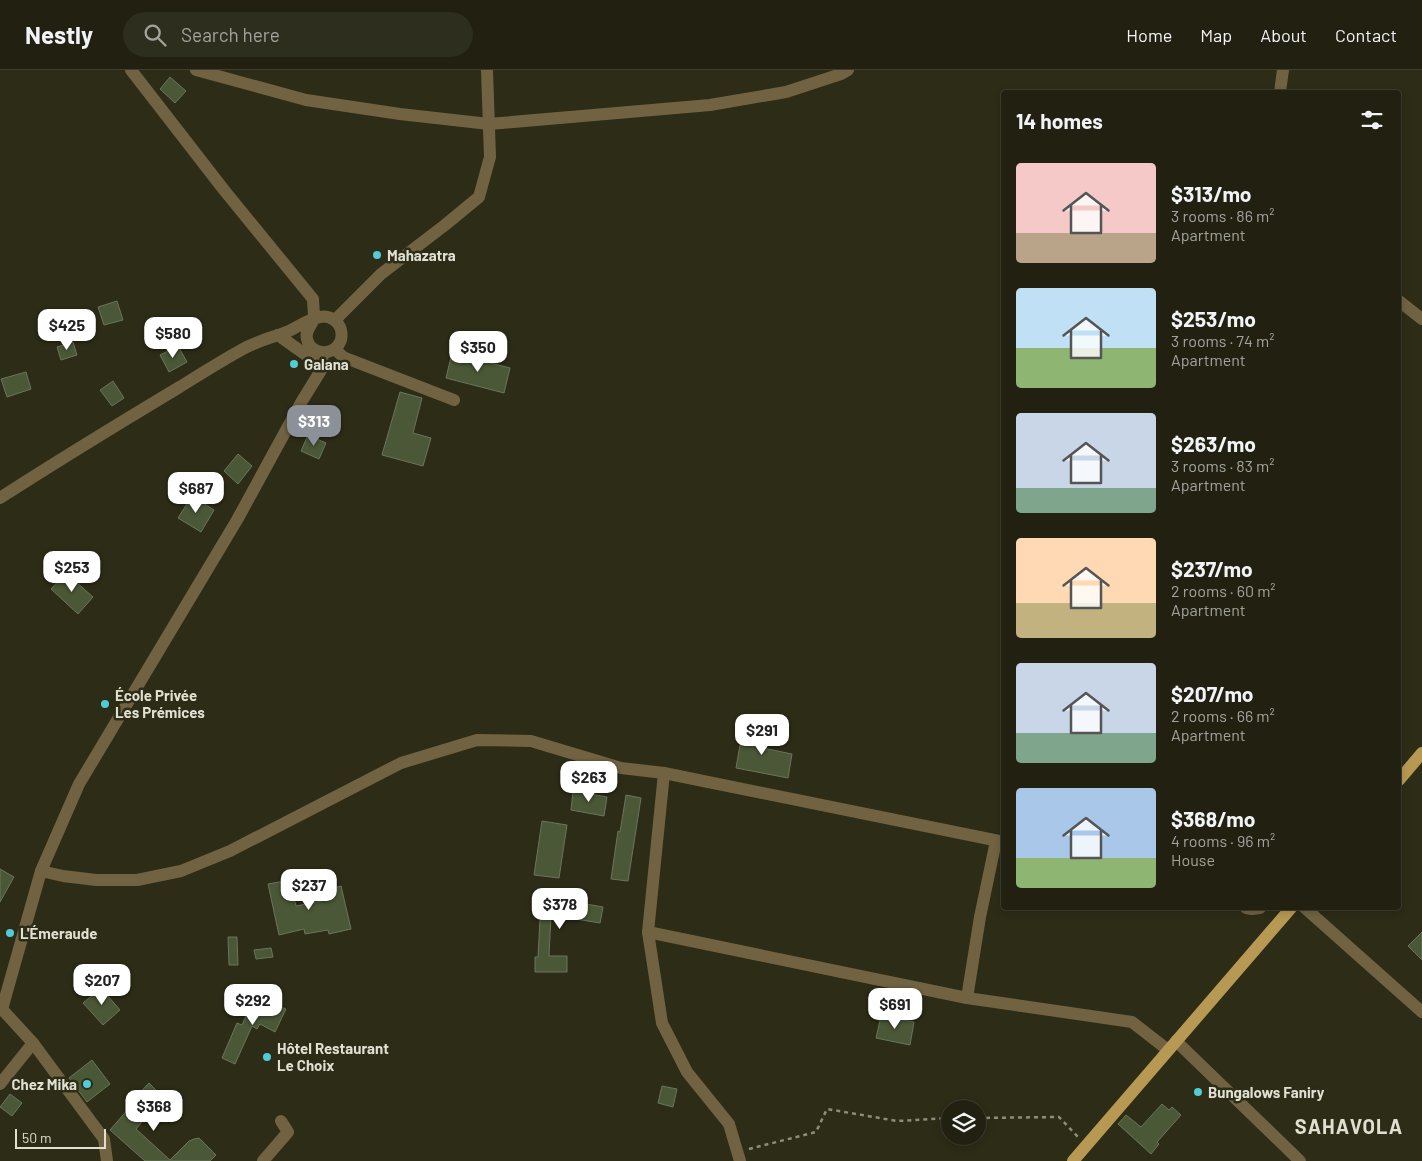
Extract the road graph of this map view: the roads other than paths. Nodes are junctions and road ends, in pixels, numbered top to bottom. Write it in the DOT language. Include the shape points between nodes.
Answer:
graph roads {
  1 [pos="131,70"];
  2 [pos="196,70"];
  3 [pos="488,70"];
  4 [pos="848,70"];
  5 [pos="1283,70"];
  6 [pos="1280,90"];
  7 [pos="489,124"];
  8 [pos="1401,303"];
  9 [pos="1422,319"];
  10 [pos="313,320"];
  11 [pos="335,320"];
  12 [pos="278,335"];
  13 [pos="335,349"];
  14 [pos="322,353"];
  15 [pos="323,367"];
  16 [pos="454,400"];
  17 [pos="0,498"];
  18 [pos="1420,759"];
  19 [pos="664,774"];
  20 [pos="1401,778"];
  21 [pos="1000,841"];
  22 [pos="40,871"];
  23 [pos="1289,910"];
  24 [pos="1307,910"];
  25 [pos="648,932"];
  26 [pos="967,998"];
  27 [pos="1,1008"];
  28 [pos="1422,1012"];
  29 [pos="33,1043"];
  30 [pos="1172,1046"];
  31 [pos="0,1084"];
  32 [pos="281,1121"];
  33 [pos="739,1156"];
  34 [pos="108,1161"];
  35 [pos="262,1161"];
  36 [pos="1072,1161"];
  37 [pos="1300,1161"];
  1 -- 10 [label="street" via="313,299"];
  2 -- 7 [label="street" via="306,100"];
  3 -- 7 [label="street"];
  4 -- 7 [label="street" via="786,92 710,105"];
  5 -- 6 [label="street"];
  7 -- 11 [label="street" via="490,157 479,197 381,274"];
  8 -- 9 [label="street"];
  10 -- 11 [label="street" via="328,317"];
  10 -- 12 [label="street"];
  10 -- 14 [label="street" via="307,329 307,339 312,348"];
  11 -- 13 [label="street" via="342,335"];
  12 -- 15 [label="street"];
  12 -- 17 [label="street" via="244,348"];
  13 -- 14 [label="street"];
  13 -- 16 [label="street" via="343,357"];
  14 -- 15 [label="street"];
  15 -- 22 [label="street" via="237,520 79,784"];
  18 -- 20 [label="main road"];
  19 -- 21 [label="street"];
  19 -- 22 [label="street" via="621,768 531,741 477,740 401,763 230,851 181,871 137,880 96,880"];
  19 -- 25 [label="street"];
  21 -- 26 [label="street" via="980,917"];
  22 -- 27 [label="street"];
  23 -- 30 [label="main road"];
  24 -- 28 [label="street"];
  25 -- 26 [label="street"];
  25 -- 33 [label="street" via="662,1023 687,1072 729,1124"];
  26 -- 30 [label="street" via="1132,1022"];
  27 -- 29 [label="street"];
  29 -- 31 [label="street"];
  29 -- 34 [label="street" via="104,1139"];
  30 -- 36 [label="main road"];
  30 -- 37 [label="street"];
  32 -- 35 [label="street" via="288,1132"];
}
